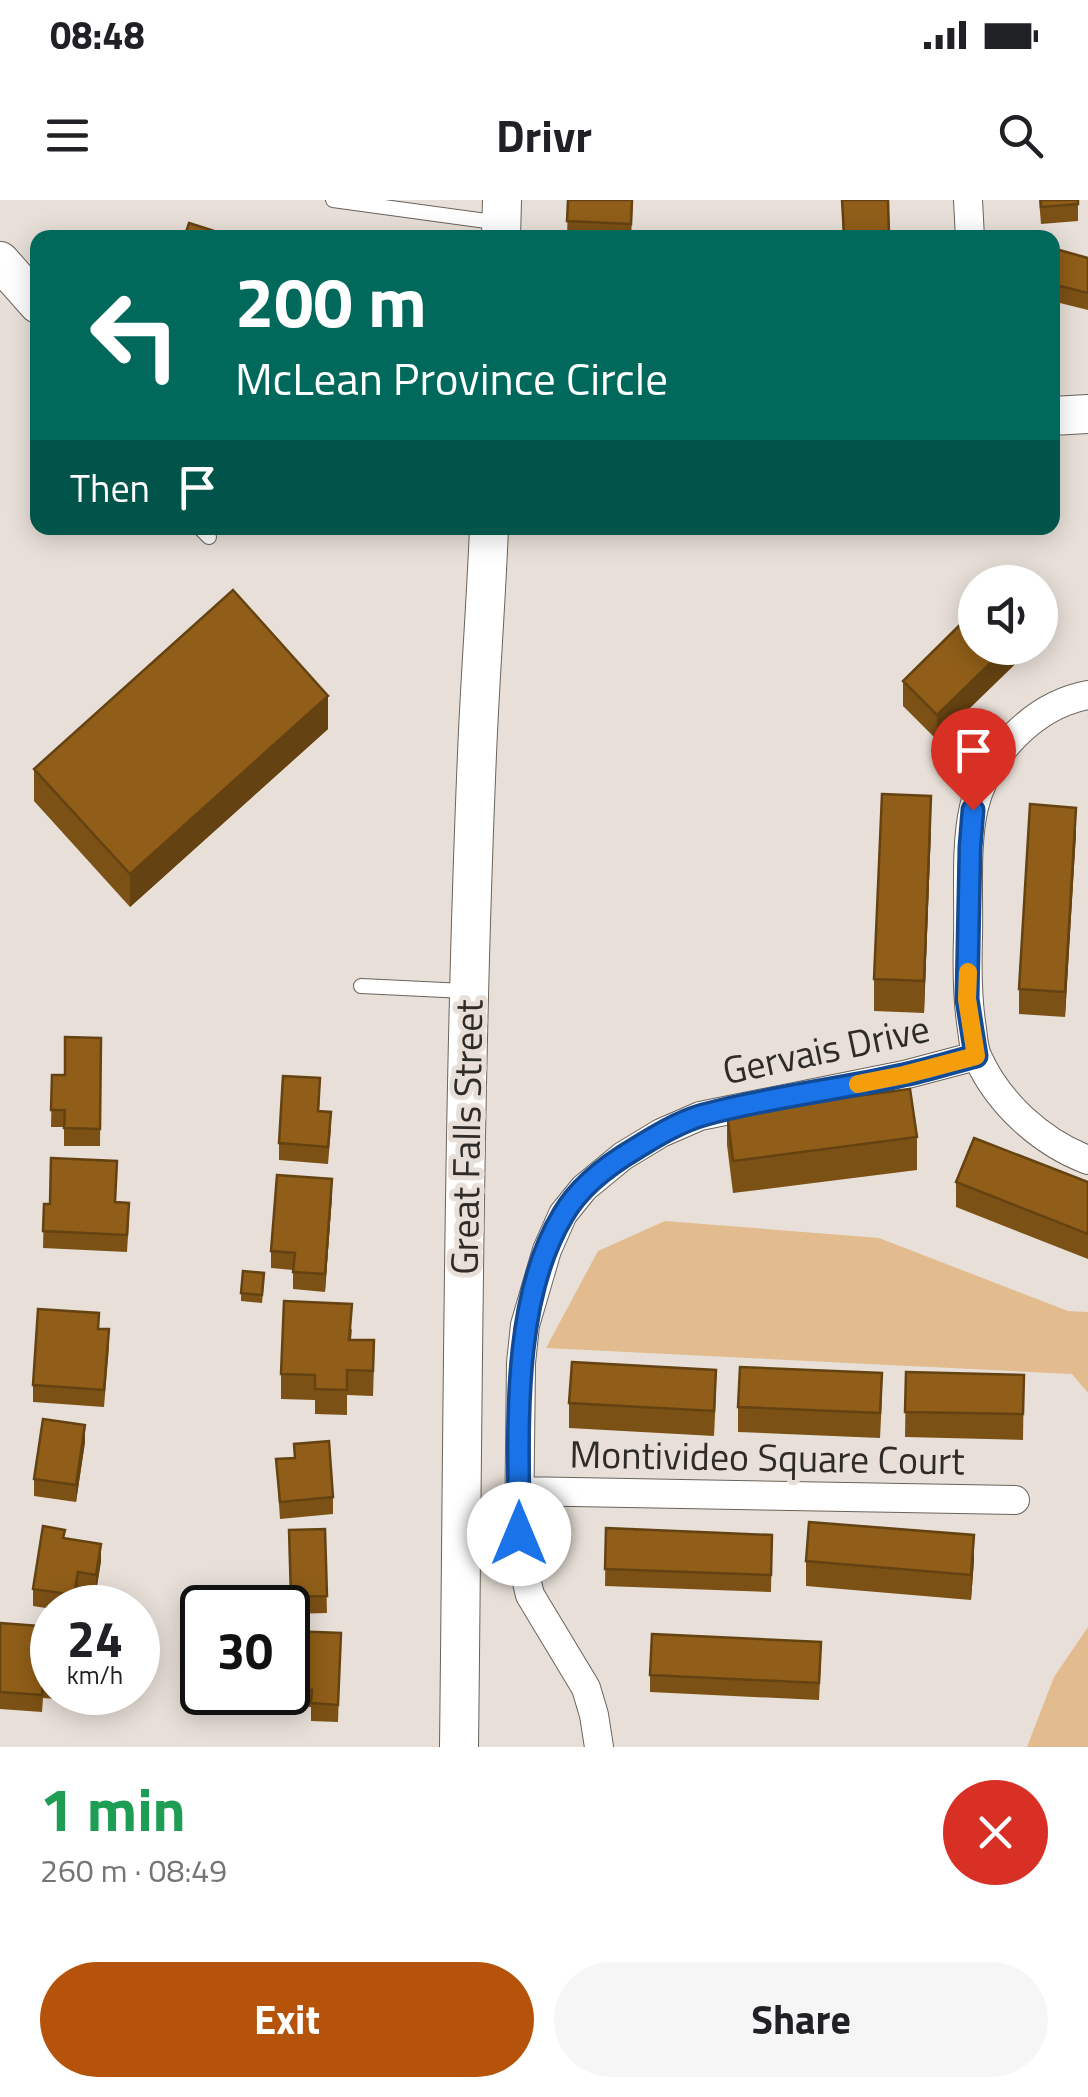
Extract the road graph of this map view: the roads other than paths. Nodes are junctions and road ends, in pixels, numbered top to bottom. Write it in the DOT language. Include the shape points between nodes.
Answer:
graph roads {
  1 [pos="333,200"];
  2 [pos="968,200"];
  3 [pos="502,220"];
  4 [pos="970,230"];
  5 [pos="0,260"];
  6 [pos="30,295"];
  7 [pos="1088,414"];
  8 [pos="1060,416"];
  9 [pos="489,535"];
  10 [pos="1088,694"];
  11 [pos="361,986"];
  12 [pos="470,991"];
  13 [pos="976,1056"];
  14 [pos="1088,1160"];
  15 [pos="518,1491"];
  16 [pos="1014,1500"];
  17 [pos="459,1747"];
  18 [pos="599,1747"];
  1 -- 3 [label="lane"];
  2 -- 4 [label="street"];
  5 -- 6 [label="main road"];
  7 -- 8 [label="main road"];
  9 -- 12 [label="main road, Great Falls Street"];
  10 -- 13 [label="street" via="1039,714 1019,732 983,780 973,810 967,999"];
  11 -- 12 [label="lane"];
  12 -- 17 [label="main road, Great Falls Street"];
  13 -- 14 [label="street" via="1016,1113"];
  13 -- 15 [label="street, Gervais Drive" via="700,1116 623,1156 584,1188 547,1250 525,1325"];
  15 -- 16 [label="street, Montivideo Square Court"];
  15 -- 18 [label="street, Gervais Drive" via="530,1595 586,1688"];
}
